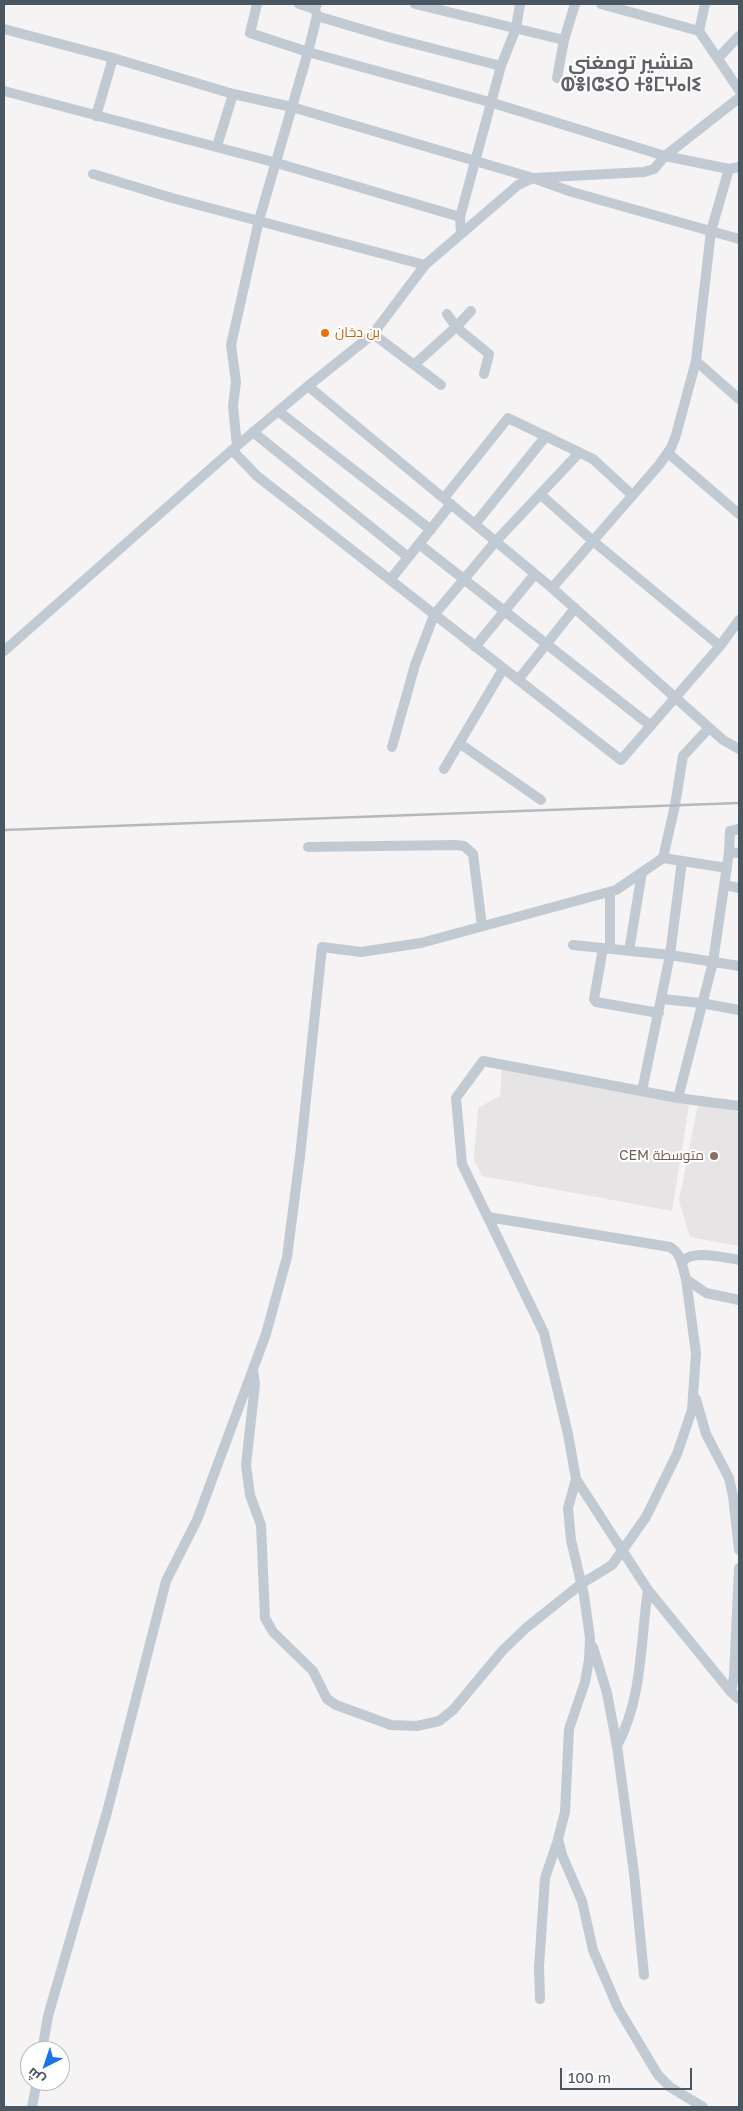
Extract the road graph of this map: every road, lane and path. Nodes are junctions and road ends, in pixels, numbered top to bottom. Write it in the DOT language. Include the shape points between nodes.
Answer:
graph roads {
  1 [pos="257,4"];
  2 [pos="299,4"];
  3 [pos="415,4"];
  4 [pos="456,4"];
  5 [pos="520,4"];
  6 [pos="575,4"];
  7 [pos="602,4"];
  8 [pos="640,4"];
  9 [pos="705,4"];
  10 [pos="316,9"];
  11 [pos="453,14"];
  12 [pos="637,15"];
  13 [pos="516,28"];
  14 [pos="4,29"];
  15 [pos="739,30"];
  16 [pos="699,31"];
  17 [pos="739,36"];
  18 [pos="564,40"];
  19 [pos="308,52"];
  20 [pos="719,57"];
  21 [pos="113,58"];
  22 [pos="501,66"];
  23 [pos="557,78"];
  24 [pos="4,90"];
  25 [pos="739,90"];
  26 [pos="234,94"];
  27 [pos="739,98"];
  28 [pos="493,102"];
  29 [pos="292,107"];
  30 [pos="96,116"];
  31 [pos="217,146"];
  32 [pos="665,156"];
  33 [pos="474,161"];
  34 [pos="277,163"];
  35 [pos="734,168"];
  36 [pos="93,174"];
  37 [pos="533,178"];
  38 [pos="460,216"];
  39 [pos="259,220"];
  40 [pos="711,231"];
  41 [pos="461,234"];
  42 [pos="739,239"];
  43 [pos="425,265"];
  44 [pos="471,311"];
  45 [pos="447,314"];
  46 [pos="456,327"];
  47 [pos="374,334"];
  48 [pos="696,361"];
  49 [pos="414,365"];
  50 [pos="484,374"];
  51 [pos="440,385"];
  52 [pos="308,386"];
  53 [pos="739,399"];
  54 [pos="278,411"];
  55 [pos="253,432"];
  56 [pos="546,436"];
  57 [pos="234,448"];
  58 [pos="579,453"];
  59 [pos="668,453"];
  60 [pos="540,494"];
  61 [pos="632,496"];
  62 [pos="447,501"];
  63 [pos="739,514"];
  64 [pos="475,524"];
  65 [pos="430,530"];
  66 [pos="496,541"];
  67 [pos="593,542"];
  68 [pos="419,544"];
  69 [pos="408,558"];
  70 [pos="535,574"];
  71 [pos="464,579"];
  72 [pos="390,580"];
  73 [pos="552,588"];
  74 [pos="575,608"];
  75 [pos="504,611"];
  76 [pos="434,615"];
  77 [pos="739,620"];
  78 [pos="546,644"];
  79 [pos="720,646"];
  80 [pos="475,647"];
  81 [pos="4,651"];
  82 [pos="503,669"];
  83 [pos="518,680"];
  84 [pos="675,697"];
  85 [pos="651,726"];
  86 [pos="709,728"];
  87 [pos="459,743"];
  88 [pos="392,747"];
  89 [pos="739,749"];
  90 [pos="444,769"];
  91 [pos="541,800"];
  92 [pos="739,829"];
  93 [pos="308,847"];
  94 [pos="734,853"];
  95 [pos="664,858"];
  96 [pos="682,861"];
  97 [pos="726,868"];
  98 [pos="642,872"];
  99 [pos="725,885"];
  100 [pos="739,888"];
  101 [pos="610,892"];
  102 [pos="482,926"];
  103 [pos="573,945"];
  104 [pos="607,949"];
  105 [pos="629,951"];
  106 [pos="670,955"];
  107 [pos="713,962"];
  108 [pos="739,966"];
  109 [pos="662,999"];
  110 [pos="702,1003"];
  111 [pos="739,1010"];
  112 [pos="659,1013"];
  113 [pos="642,1091"];
  114 [pos="678,1098"];
  115 [pos="739,1106"];
  116 [pos="488,1217"];
  117 [pos="739,1260"];
  118 [pos="682,1263"];
  119 [pos="686,1279"];
  120 [pos="739,1300"];
  121 [pos="253,1368"];
  122 [pos="694,1393"];
  123 [pos="576,1479"];
  124 [pos="739,1550"];
  125 [pos="623,1552"];
  126 [pos="739,1568"];
  127 [pos="581,1584"];
  128 [pos="648,1590"];
  129 [pos="590,1638"];
  130 [pos="730,1692"];
  131 [pos="739,1699"];
  132 [pos="617,1746"];
  133 [pos="558,1839"];
  134 [pos="644,1975"];
  135 [pos="540,1999"];
  136 [pos="44,2041"];
  137 [pos="35,2091"];
  138 [pos="32,2107"];
  139 [pos="703,2107"];
  1 -- 19 [label="street" via="250,33"];
  2 -- 10 [label="street"];
  3 -- 11 [label="street"];
  4 -- 11 [label="street"];
  5 -- 13 [label="street"];
  6 -- 18 [label="street"];
  7 -- 12 [label="street"];
  8 -- 12 [label="street"];
  9 -- 16 [label="street"];
  10 -- 19 [label="street"];
  10 -- 22 [label="street" via="388,37"];
  11 -- 13 [label="street"];
  12 -- 16 [label="street"];
  13 -- 18 [label="street"];
  13 -- 22 [label="street"];
  14 -- 21 [label="street"];
  15 -- 17 [label="street"];
  16 -- 20 [label="street"];
  17 -- 20 [label="street"];
  18 -- 23 [label="street"];
  19 -- 28 [label="street"];
  19 -- 29 [label="street"];
  20 -- 25 [label="street"];
  21 -- 26 [label="street"];
  21 -- 30 [label="street"];
  22 -- 28 [label="street"];
  24 -- 30 [label="street"];
  26 -- 29 [label="street"];
  26 -- 31 [label="street"];
  27 -- 32 [label="street"];
  28 -- 32 [label="street"];
  28 -- 33 [label="street"];
  29 -- 33 [label="street"];
  29 -- 34 [label="street"];
  30 -- 31 [label="street"];
  31 -- 34 [label="street"];
  32 -- 35 [label="street"];
  32 -- 37 [label="street" via="654,169 644,172"];
  33 -- 37 [label="street"];
  33 -- 38 [label="street"];
  34 -- 38 [label="street"];
  34 -- 39 [label="street"];
  35 -- 40 [label="street"];
  36 -- 39 [label="street"];
  37 -- 40 [label="street"];
  37 -- 41 [label="street" via="518,184"];
  38 -- 41 [label="street"];
  39 -- 43 [label="street"];
  39 -- 57 [label="street" via="231,345 236,382"];
  40 -- 42 [label="street"];
  40 -- 48 [label="street"];
  41 -- 43 [label="street"];
  43 -- 47 [label="street"];
  44 -- 46 [label="street"];
  45 -- 46 [label="street"];
  46 -- 49 [label="street"];
  46 -- 50 [label="street" via="489,354"];
  47 -- 49 [label="street"];
  47 -- 52 [label="street"];
  48 -- 53 [label="street"];
  48 -- 59 [label="street"];
  49 -- 51 [label="street"];
  52 -- 54 [label="street"];
  52 -- 62 [label="street"];
  54 -- 55 [label="street"];
  54 -- 65 [label="street"];
  55 -- 57 [label="street"];
  55 -- 69 [label="street"];
  56 -- 58 [label="street"];
  56 -- 62 [label="street" via="508,418"];
  56 -- 64 [label="street"];
  57 -- 72 [label="street" via="257,476"];
  57 -- 81 [label="street"];
  58 -- 60 [label="street"];
  58 -- 61 [label="street" via="593,459"];
  59 -- 61 [label="street"];
  59 -- 63 [label="street"];
  60 -- 66 [label="street"];
  60 -- 67 [label="street"];
  61 -- 67 [label="street"];
  62 -- 64 [label="street"];
  62 -- 65 [label="street"];
  64 -- 66 [label="street"];
  65 -- 68 [label="street"];
  66 -- 70 [label="street"];
  66 -- 71 [label="street"];
  67 -- 73 [label="street"];
  67 -- 79 [label="street"];
  68 -- 69 [label="street"];
  68 -- 71 [label="street"];
  69 -- 72 [label="street"];
  70 -- 73 [label="street"];
  70 -- 75 [label="street"];
  71 -- 75 [label="street"];
  71 -- 76 [label="street"];
  72 -- 76 [label="street"];
  73 -- 74 [label="street"];
  74 -- 78 [label="street"];
  74 -- 84 [label="street"];
  75 -- 78 [label="street"];
  75 -- 80 [label="street"];
  76 -- 80 [label="street"];
  76 -- 88 [label="street" via="415,665"];
  77 -- 79 [label="street"];
  78 -- 83 [label="street"];
  78 -- 85 [label="street"];
  79 -- 84 [label="street"];
  80 -- 82 [label="street"];
  82 -- 83 [label="street"];
  82 -- 87 [label="street"];
  83 -- 85 [label="street" via="622,760"];
  84 -- 85 [label="street"];
  84 -- 86 [label="street"];
  86 -- 89 [label="street"];
  86 -- 95 [label="street" via="683,756"];
  87 -- 90 [label="street"];
  87 -- 91 [label="street"];
  92 -- 94 [label="street" via="730,831"];
  93 -- 102 [label="street" via="464,846 473,854"];
  94 -- 97 [label="street"];
  95 -- 96 [label="street"];
  95 -- 98 [label="street"];
  96 -- 97 [label="street"];
  96 -- 106 [label="street"];
  97 -- 99 [label="street"];
  98 -- 101 [label="street"];
  98 -- 105 [label="street"];
  99 -- 100 [label="street"];
  99 -- 107 [label="street"];
  101 -- 102 [label="street"];
  101 -- 104 [label="street"];
  102 -- 121 [label="street" via="421,943 361,952 322,946 287,1257"];
  103 -- 104 [label="street"];
  104 -- 105 [label="street"];
  104 -- 112 [label="street" via="594,999 596,1002"];
  105 -- 106 [label="street"];
  106 -- 107 [label="street"];
  106 -- 109 [label="street"];
  107 -- 108 [label="street"];
  107 -- 110 [label="street"];
  109 -- 110 [label="street"];
  109 -- 112 [label="street"];
  110 -- 111 [label="street"];
  110 -- 114 [label="street"];
  112 -- 113 [label="street"];
  113 -- 114 [label="street"];
  113 -- 116 [label="street" via="483,1061 456,1098 462,1164"];
  114 -- 115 [label="street"];
  116 -- 118 [label="street" via="661,1245 677,1251"];
  116 -- 123 [label="street" via="544,1333"];
  117 -- 118 [label="street" via="697,1255"];
  118 -- 119 [label="street"];
  119 -- 120 [label="street" via="706,1293"];
  119 -- 122 [label="street" via="696,1353"];
  121 -- 127 [label="street" via="255,1384 246,1465 250,1495 261,1525 264,1618 272,1632 312,1671 327,1700 391,1725 417,1726 439,1722 503,1650"];
  121 -- 136 [label="street" via="197,1520 166,1581"];
  122 -- 124 [label="street" via="706,1434 729,1478"];
  122 -- 125 [label="street" via="692,1410 677,1454 646,1517"];
  123 -- 125 [label="street"];
  123 -- 127 [label="street" via="568,1508"];
  125 -- 127 [label="street" via="612,1565"];
  125 -- 128 [label="street"];
  126 -- 130 [label="street" via="734,1677"];
  127 -- 129 [label="street"];
  128 -- 130 [label="street"];
  128 -- 132 [label="street" via="642,1662 633,1706"];
  129 -- 132 [label="street" via="607,1693"];
  129 -- 133 [label="street" via="585,1682 569,1729 565,1812"];
  130 -- 131 [label="street"];
  132 -- 134 [label="street"];
  133 -- 135 [label="street" via="546,1878 539,1950"];
  133 -- 139 [label="street" via="582,1901 593,1950 618,2008 658,2074 670,2087"];
  137 -- 138 [label="street"];
}
